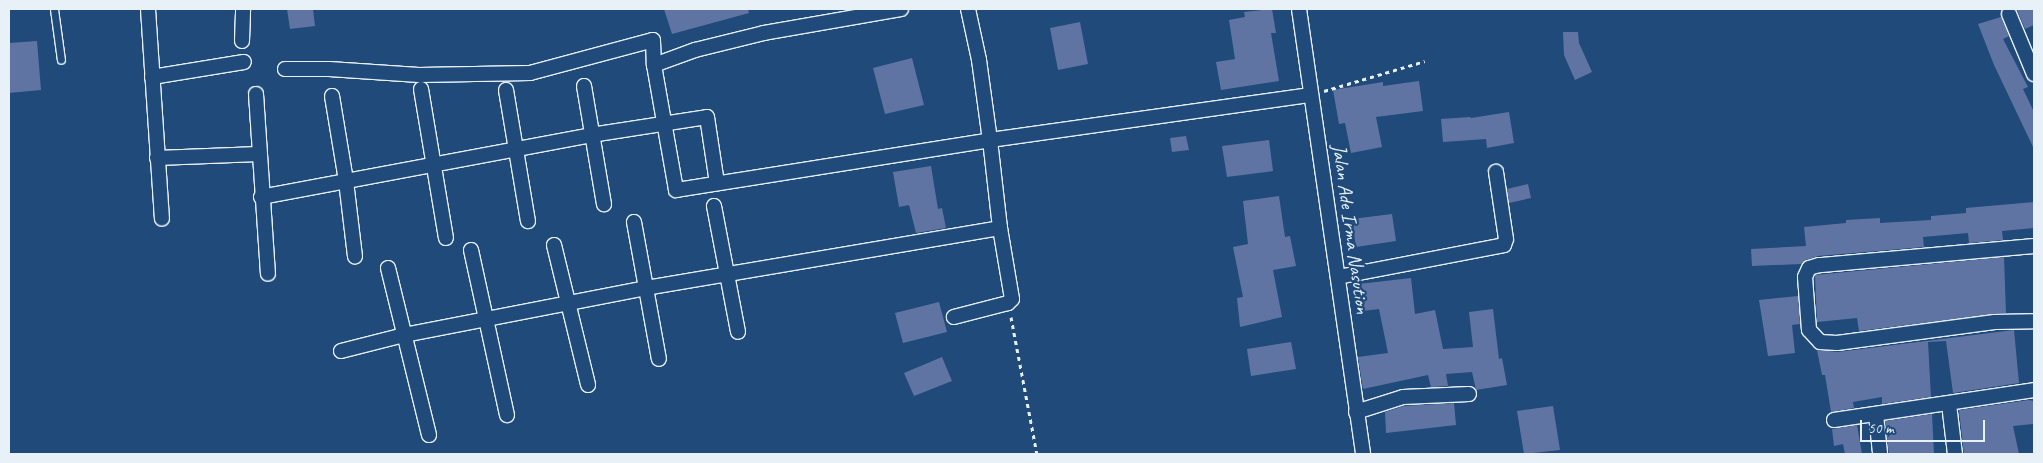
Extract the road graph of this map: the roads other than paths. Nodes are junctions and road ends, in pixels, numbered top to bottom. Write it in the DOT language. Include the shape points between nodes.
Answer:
graph roads {
  1 [pos="54,9"];
  2 [pos="148,9"];
  3 [pos="242,9"];
  4 [pos="901,9"];
  5 [pos="968,9"];
  6 [pos="1299,9"];
  7 [pos="2009,14"];
  8 [pos="242,41"];
  9 [pos="2030,51"];
  10 [pos="61,60"];
  11 [pos="244,62"];
  12 [pos="654,65"];
  13 [pos="285,69"];
  14 [pos="2034,74"];
  15 [pos="152,77"];
  16 [pos="584,86"];
  17 [pos="421,89"];
  18 [pos="506,90"];
  19 [pos="256,94"];
  20 [pos="1311,95"];
  21 [pos="332,96"];
  22 [pos="665,122"];
  23 [pos="591,135"];
  24 [pos="990,140"];
  25 [pos="516,150"];
  26 [pos="259,154"];
  27 [pos="157,158"];
  28 [pos="434,165"];
  29 [pos="1496,172"];
  30 [pos="346,181"];
  31 [pos="717,183"];
  32 [pos="261,197"];
  33 [pos="604,204"];
  34 [pos="714,206"];
  35 [pos="162,219"];
  36 [pos="528,221"];
  37 [pos="634,222"];
  38 [pos="1000,228"];
  39 [pos="446,238"];
  40 [pos="554,244"];
  41 [pos="2034,246"];
  42 [pos="471,250"];
  43 [pos="356,256"];
  44 [pos="388,268"];
  45 [pos="268,274"];
  46 [pos="728,275"];
  47 [pos="1338,276"];
  48 [pos="646,288"];
  49 [pos="567,303"];
  50 [pos="954,317"];
  51 [pos="487,318"];
  52 [pos="2034,321"];
  53 [pos="738,332"];
  54 [pos="404,335"];
  55 [pos="341,351"];
  56 [pos="659,359"];
  57 [pos="588,385"];
  58 [pos="2034,390"];
  59 [pos="1469,394"];
  60 [pos="1949,404"];
  61 [pos="1356,412"];
  62 [pos="507,415"];
  63 [pos="1876,415"];
  64 [pos="1834,420"];
  65 [pos="429,435"];
  66 [pos="1363,454"];
  67 [pos="1880,454"];
  68 [pos="1955,454"];
  1 -- 10 [label="lane"];
  2 -- 15 [label="street"];
  3 -- 8 [label="street"];
  4 -- 12 [label="street" via="764,33 695,50"];
  5 -- 24 [label="street"];
  6 -- 20 [label="street, Jalan Ade Irma Nasution"];
  7 -- 9 [label="street"];
  9 -- 14 [label="street"];
  11 -- 15 [label="street"];
  12 -- 13 [label="street" via="653,40 530,72 419,75"];
  12 -- 22 [label="street"];
  15 -- 27 [label="street"];
  16 -- 23 [label="street"];
  17 -- 28 [label="street"];
  18 -- 25 [label="street"];
  19 -- 26 [label="street"];
  20 -- 24 [label="street"];
  20 -- 47 [label="street, Jalan Ade Irma Nasution"];
  21 -- 30 [label="street"];
  22 -- 23 [label="street"];
  22 -- 31 [label="street" via="707,117"];
  22 -- 31 [label="street" via="676,190"];
  23 -- 25 [label="street"];
  23 -- 33 [label="street"];
  24 -- 31 [label="street"];
  24 -- 38 [label="street"];
  25 -- 28 [label="street"];
  25 -- 36 [label="street"];
  26 -- 27 [label="street"];
  26 -- 32 [label="street"];
  27 -- 35 [label="street"];
  28 -- 30 [label="street"];
  28 -- 39 [label="street"];
  29 -- 47 [label="street" via="1506,239 1504,244"];
  30 -- 32 [label="street"];
  30 -- 43 [label="street"];
  32 -- 45 [label="street"];
  34 -- 46 [label="street"];
  37 -- 48 [label="street"];
  38 -- 46 [label="street"];
  38 -- 50 [label="street" via="1012,299 1008,304"];
  40 -- 49 [label="street"];
  41 -- 52 [label="street" via="1819,265 1808,268 1805,277 1809,330 1820,342 1837,343 1995,322"];
  42 -- 51 [label="street"];
  44 -- 54 [label="street"];
  46 -- 48 [label="street"];
  46 -- 53 [label="street"];
  47 -- 61 [label="street, Jalan Ade Irma Nasution"];
  48 -- 49 [label="street"];
  48 -- 56 [label="street"];
  49 -- 51 [label="street"];
  49 -- 57 [label="street"];
  51 -- 54 [label="street"];
  51 -- 62 [label="street"];
  54 -- 55 [label="street"];
  54 -- 65 [label="street"];
  58 -- 60 [label="street"];
  59 -- 61 [label="street" via="1403,396"];
  60 -- 63 [label="street"];
  60 -- 68 [label="street"];
  61 -- 66 [label="street, Jalan Ade Irma Nasution"];
  63 -- 64 [label="street"];
  63 -- 67 [label="street"];
}
